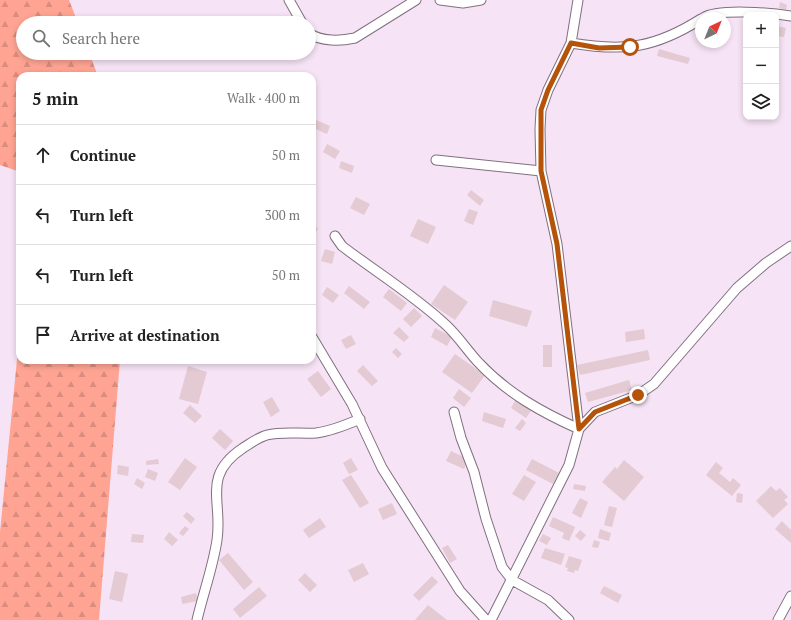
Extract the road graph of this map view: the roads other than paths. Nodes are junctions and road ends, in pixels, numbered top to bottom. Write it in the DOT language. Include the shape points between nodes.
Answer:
graph roads {
  1 [pos="288,0"];
  2 [pos="416,0"];
  3 [pos="440,0"];
  4 [pos="481,0"];
  5 [pos="578,0"];
  6 [pos="731,13"];
  7 [pos="298,16"];
  8 [pos="791,16"];
  9 [pos="695,23"];
  10 [pos="316,36"];
  11 [pos="571,43"];
  12 [pos="436,160"];
  13 [pos="541,171"];
  14 [pos="335,236"];
  15 [pos="791,246"];
  16 [pos="316,344"];
  17 [pos="454,412"];
  18 [pos="360,420"];
  19 [pos="579,429"];
  20 [pos="512,580"];
  21 [pos="791,596"];
  22 [pos="197,620"];
  23 [pos="486,620"];
  24 [pos="491,620"];
  25 [pos="569,620"];
  26 [pos="778,620"];
  1 -- 7 [label="street"];
  2 -- 10 [label="street" via="355,38 323,39"];
  3 -- 4 [label="street" via="463,3"];
  5 -- 11 [label="street"];
  6 -- 8 [label="street" via="770,13"];
  9 -- 11 [label="street" via="654,43 599,48"];
  11 -- 13 [label="street" via="541,110"];
  12 -- 13 [label="street"];
  13 -- 19 [label="street" via="557,244"];
  14 -- 19 [label="street" via="342,246 414,298 447,326 479,363 512,394"];
  15 -- 19 [label="street" via="737,288 654,384 638,395 595,412"];
  16 -- 18 [label="street"];
  17 -- 20 [label="street" via="496,552 502,567"];
  18 -- 22 [label="street" via="317,433 267,435 236,453 222,468 216,483 217,540"];
  18 -- 23 [label="street" via="382,468 425,537 460,591"];
  19 -- 20 [label="street" via="569,465"];
  20 -- 24 [label="street"];
  20 -- 25 [label="street" via="548,600"];
  21 -- 26 [label="street"];
}
